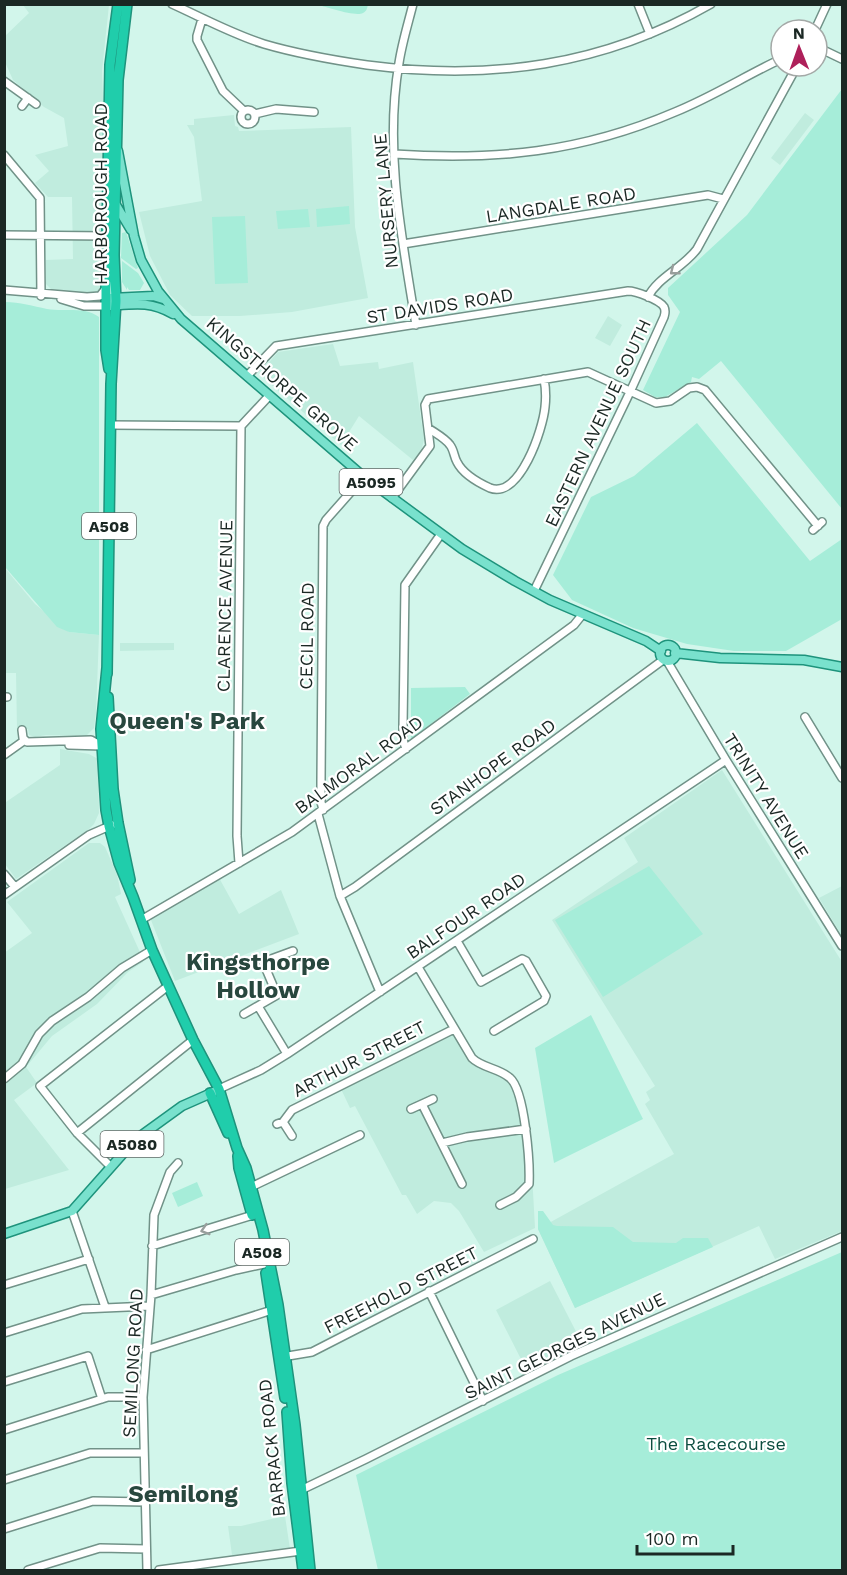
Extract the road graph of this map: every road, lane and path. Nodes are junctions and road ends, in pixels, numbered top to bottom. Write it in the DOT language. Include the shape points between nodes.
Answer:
graph roads {
  1 [pos="118,4"];
  2 [pos="127,4"];
  3 [pos="172,4"];
  4 [pos="413,4"];
  5 [pos="638,4"];
  6 [pos="711,4"];
  7 [pos="827,4"];
  8 [pos="821,18"];
  9 [pos="202,19"];
  10 [pos="650,34"];
  11 [pos="829,53"];
  12 [pos="843,59"];
  13 [pos="769,66"];
  14 [pos="398,69"];
  15 [pos="790,78"];
  16 [pos="4,81"];
  17 [pos="28,98"];
  18 [pos="36,104"];
  19 [pos="22,106"];
  20 [pos="244,111"];
  21 [pos="314,112"];
  22 [pos="255,114"];
  23 [pos="118,148"];
  24 [pos="394,154"];
  25 [pos="4,155"];
  26 [pos="108,188"];
  27 [pos="723,199"];
  28 [pos="115,203"];
  29 [pos="4,235"];
  30 [pos="107,236"];
  31 [pos="134,236"];
  32 [pos="41,237"];
  33 [pos="403,244"];
  34 [pos="4,292"];
  35 [pos="41,295"];
  36 [pos="648,297"];
  37 [pos="163,299"];
  38 [pos="107,300"];
  39 [pos="181,319"];
  40 [pos="416,325"];
  41 [pos="247,376"];
  42 [pos="544,379"];
  43 [pos="630,392"];
  44 [pos="269,396"];
  45 [pos="110,425"];
  46 [pos="242,426"];
  47 [pos="428,428"];
  48 [pos="445,440"];
  49 [pos="430,446"];
  50 [pos="364,477"];
  51 [pos="392,498"];
  52 [pos="818,526"];
  53 [pos="441,534"];
  54 [pos="534,591"];
  55 [pos="582,615"];
  56 [pos="675,653"];
  57 [pos="664,657"];
  58 [pos="843,667"];
  59 [pos="806,717"];
  60 [pos="106,728"];
  61 [pos="22,730"];
  62 [pos="25,741"];
  63 [pos="91,744"];
  64 [pos="102,746"];
  65 [pos="406,749"];
  66 [pos="4,755"];
  67 [pos="107,757"];
  68 [pos="726,760"];
  69 [pos="843,778"];
  70 [pos="320,812"];
  71 [pos="113,825"];
  72 [pos="239,863"];
  73 [pos="4,874"];
  74 [pos="15,887"];
  75 [pos="4,895"];
  76 [pos="340,896"];
  77 [pos="141,920"];
  78 [pos="457,941"];
  79 [pos="843,946"];
  80 [pos="152,950"];
  81 [pos="292,951"];
  82 [pos="418,967"];
  83 [pos="168,986"];
  84 [pos="380,992"];
  85 [pos="258,1006"];
  86 [pos="244,1014"];
  87 [pos="454,1029"];
  88 [pos="494,1031"];
  89 [pos="193,1040"];
  90 [pos="287,1054"];
  91 [pos="4,1079"];
  92 [pos="214,1091"];
  93 [pos="433,1099"];
  94 [pos="422,1104"];
  95 [pos="411,1109"];
  96 [pos="526,1129"];
  97 [pos="77,1133"];
  98 [pos="360,1135"];
  99 [pos="292,1136"];
  100 [pos="442,1143"];
  101 [pos="237,1148"];
  102 [pos="178,1163"];
  103 [pos="111,1167"];
  104 [pos="462,1184"];
  105 [pos="251,1187"];
  106 [pos="500,1205"];
  107 [pos="72,1211"];
  108 [pos="255,1215"];
  109 [pos="4,1234"];
  110 [pos="843,1237"];
  111 [pos="533,1239"];
  112 [pos="152,1246"];
  113 [pos="89,1259"];
  114 [pos="264,1264"];
  115 [pos="4,1285"];
  116 [pos="429,1291"];
  117 [pos="151,1295"];
  118 [pos="150,1306"];
  119 [pos="105,1307"];
  120 [pos="272,1310"];
  121 [pos="4,1333"];
  122 [pos="146,1350"];
  123 [pos="282,1360"];
  124 [pos="4,1382"];
  125 [pos="143,1397"];
  126 [pos="102,1399"];
  127 [pos="483,1401"];
  128 [pos="4,1430"];
  129 [pos="144,1453"];
  130 [pos="4,1480"];
  131 [pos="303,1489"];
  132 [pos="145,1502"];
  133 [pos="297,1526"];
  134 [pos="4,1529"];
  135 [pos="146,1549"];
  136 [pos="301,1551"];
  137 [pos="28,1570"];
  138 [pos="147,1570"];
  139 [pos="159,1570"];
  140 [pos="303,1570"];
  141 [pos="310,1570"];
  1 -- 26 [label="highway, HARBOROUGH ROAD / A508" via="110,65"];
  2 -- 23 [label="highway, HARBOROUGH ROAD / A508" via="118,80"];
  3 -- 9 [label="street"];
  4 -- 14 [label="street, NURSERY LANE"];
  5 -- 10 [label="street"];
  6 -- 10 [label="street"];
  7 -- 8 [label="street"];
  9 -- 14 [label="street" via="293,51"];
  9 -- 20 [label="street" via="197,40 223,91"];
  10 -- 14 [label="street" via="537,67 478,72"];
  11 -- 12 [label="street"];
  13 -- 24 [label="street" via="673,113 592,140 484,157"];
  14 -- 24 [label="street, NURSERY LANE"];
  15 -- 27 [label="street, EASTERN AVENUE SOUTH"];
  16 -- 17 [label="street"];
  17 -- 18 [label="street"];
  17 -- 19 [label="street"];
  20 -- 22 [label="street"];
  20 -- 22 [label="street" via="241,117 246,124 255,121"];
  21 -- 22 [label="street" via="276,109"];
  23 -- 28 [label="highway, HARBOROUGH ROAD / A508"];
  23 -- 31 [label="main road, KINGSTHORPE GROVE / A5095"];
  24 -- 33 [label="street, NURSERY LANE"];
  25 -- 32 [label="street" via="40,198"];
  26 -- 28 [label="main road, KINGSTHORPE GROVE / A5095"];
  26 -- 30 [label="highway, HARBOROUGH ROAD / A508"];
  27 -- 33 [label="street, LANGDALE ROAD" via="708,195"];
  27 -- 36 [label="street, EASTERN AVENUE SOUTH, one-way" via="690,258 654,286"];
  28 -- 31 [label="main road, KINGSTHORPE GROVE / A5095"];
  28 -- 38 [label="highway, HARBOROUGH ROAD / A508" via="114,255"];
  29 -- 32 [label="street"];
  30 -- 32 [label="street"];
  30 -- 38 [label="highway, HARBOROUGH ROAD / A508"];
  31 -- 37 [label="main road, KINGSTHORPE GROVE / A5095" via="144,267"];
  32 -- 35 [label="street"];
  33 -- 40 [label="street, NURSERY LANE"];
  34 -- 35 [label="street"];
  35 -- 38 [label="street"];
  35 -- 38 [label="street" via="100,296"];
  36 -- 40 [label="street, ST DAVIDS ROAD" via="628,291"];
  36 -- 43 [label="street, EASTERN AVENUE SOUTH" via="662,305 665,313"];
  37 -- 38 [label="main road" via="153,296"];
  37 -- 39 [label="main road, KINGSTHORPE GROVE / A5095"];
  38 -- 39 [label="main road, A5095" via="156,305"];
  38 -- 45 [label="highway, HARBOROUGH ROAD / A508"];
  39 -- 41 [label="main road, KINGSTHORPE GROVE / A5095"];
  40 -- 41 [label="street, ST DAVIDS ROAD" via="274,347"];
  41 -- 44 [label="main road, KINGSTHORPE GROVE / A5095"];
  42 -- 43 [label="street" via="588,372"];
  42 -- 47 [label="street" via="428,399"];
  42 -- 48 [label="street" via="545,408 540,431 520,475 510,486 490,488 467,474"];
  43 -- 52 [label="street" via="659,404 689,388 705,390"];
  43 -- 54 [label="street, EASTERN AVENUE SOUTH"];
  44 -- 46 [label="street"];
  44 -- 50 [label="main road, KINGSTHORPE GROVE / A5095"];
  45 -- 46 [label="street"];
  45 -- 60 [label="highway, HARBOROUGH ROAD / A508"];
  46 -- 72 [label="street, CLARENCE AVENUE"];
  47 -- 48 [label="street"];
  47 -- 49 [label="street"];
  48 -- 49 [label="street"];
  49 -- 51 [label="street"];
  50 -- 51 [label="main road, KINGSTHORPE GROVE / A5095"];
  50 -- 70 [label="street, CECIL ROAD" via="323,526"];
  51 -- 53 [label="main road, KINGSTHORPE GROVE / A5095"];
  53 -- 54 [label="main road, KINGSTHORPE GROVE / A5095"];
  53 -- 65 [label="street" via="405,585"];
  54 -- 55 [label="main road, KINGSTHORPE GROVE / A5095"];
  55 -- 57 [label="main road, KINGSTHORPE GROVE / A5095" via="646,641"];
  55 -- 65 [label="street, BALMORAL ROAD" via="574,625"];
  56 -- 57 [label="main road" via="673,659"];
  56 -- 57 [label="main road" via="668,646"];
  56 -- 58 [label="main road" via="804,660"];
  57 -- 68 [label="street, TRINITY AVENUE"];
  57 -- 76 [label="street, STANHOPE ROAD"];
  59 -- 69 [label="street"];
  60 -- 63 [label="highway"];
  60 -- 64 [label="highway" via="106,744"];
  60 -- 67 [label="highway, A508"];
  61 -- 62 [label="street"];
  62 -- 63 [label="street"];
  62 -- 66 [label="street"];
  63 -- 64 [label="street"];
  63 -- 67 [label="highway"];
  64 -- 67 [label="highway, A508"];
  65 -- 70 [label="street, BALMORAL ROAD"];
  67 -- 71 [label="highway, A508" via="112,770"];
  67 -- 71 [label="highway, A508" via="106,810"];
  68 -- 78 [label="street, BALFOUR ROAD"];
  68 -- 79 [label="street, TRINITY AVENUE"];
  70 -- 72 [label="street, BALMORAL ROAD"];
  70 -- 76 [label="street, CECIL ROAD"];
  71 -- 74 [label="street" via="89,835"];
  71 -- 77 [label="highway, A508" via="119,863"];
  72 -- 77 [label="street, BALMORAL ROAD"];
  73 -- 74 [label="street"];
  74 -- 75 [label="street"];
  76 -- 84 [label="street, CECIL ROAD"];
  77 -- 80 [label="highway, A508"];
  78 -- 82 [label="street, BALFOUR ROAD"];
  78 -- 88 [label="street" via="481,982 522,959 546,996 510,1027"];
  80 -- 83 [label="highway, A508"];
  80 -- 91 [label="street" via="52,1021 39,1034 22,1064"];
  81 -- 85 [label="street" via="263,962 277,995"];
  82 -- 84 [label="street, BALFOUR ROAD"];
  82 -- 87 [label="street"];
  83 -- 89 [label="highway, A508"];
  83 -- 97 [label="street" via="40,1086"];
  84 -- 90 [label="street, BALFOUR ROAD"];
  85 -- 86 [label="street"];
  85 -- 90 [label="street"];
  87 -- 96 [label="street" via="476,1063 513,1081"];
  87 -- 99 [label="street, ARTHUR STREET" via="292,1110 280,1123"];
  89 -- 92 [label="highway, A508"];
  89 -- 97 [label="street"];
  90 -- 92 [label="street, BALFOUR ROAD"];
  92 -- 101 [label="highway, A508"];
  92 -- 103 [label="main road, A5080" via="182,1106 135,1140"];
  93 -- 94 [label="street"];
  94 -- 95 [label="street"];
  94 -- 100 [label="street"];
  96 -- 100 [label="street"];
  96 -- 106 [label="street" via="530,1184"];
  97 -- 103 [label="street"];
  98 -- 105 [label="street"];
  100 -- 104 [label="street"];
  101 -- 105 [label="highway, A508"];
  101 -- 108 [label="highway, A508" via="239,1168"];
  102 -- 112 [label="street, SEMILONG ROAD" via="170,1172 153,1215"];
  103 -- 107 [label="main road, A5080"];
  105 -- 108 [label="highway, A508"];
  107 -- 109 [label="main road, A5080"];
  107 -- 113 [label="street"];
  108 -- 112 [label="street, one-way"];
  108 -- 114 [label="highway, A508"];
  108 -- 123 [label="highway, A508" via="270,1263"];
  110 -- 127 [label="street, SAINT GEORGES AVENUE" via="571,1356"];
  111 -- 116 [label="street, FREEHOLD STREET"];
  112 -- 117 [label="street, SEMILONG ROAD"];
  113 -- 115 [label="street"];
  113 -- 119 [label="street"];
  114 -- 117 [label="street"];
  114 -- 120 [label="highway, A508"];
  116 -- 123 [label="street, FREEHOLD STREET" via="312,1352"];
  116 -- 127 [label="street"];
  117 -- 118 [label="street, SEMILONG ROAD"];
  118 -- 119 [label="street"];
  118 -- 122 [label="street, SEMILONG ROAD"];
  119 -- 121 [label="street"];
  120 -- 122 [label="street"];
  120 -- 123 [label="highway, A508"];
  122 -- 125 [label="street, SEMILONG ROAD"];
  123 -- 131 [label="highway, BARRACK ROAD / A508"];
  123 -- 133 [label="highway, BARRACK ROAD / A508"];
  124 -- 126 [label="street" via="88,1356"];
  125 -- 126 [label="street"];
  125 -- 129 [label="street, SEMILONG ROAD"];
  126 -- 128 [label="street"];
  127 -- 131 [label="street, SAINT GEORGES AVENUE"];
  129 -- 130 [label="street" via="90,1453"];
  129 -- 132 [label="street, SEMILONG ROAD"];
  131 -- 133 [label="highway, BARRACK ROAD" via="299,1492"];
  131 -- 141 [label="highway, BARRACK ROAD / A508"];
  132 -- 134 [label="street" via="93,1501"];
  132 -- 135 [label="street, SEMILONG ROAD"];
  133 -- 136 [label="highway, BARRACK ROAD / A508"];
  135 -- 137 [label="street" via="100,1548"];
  135 -- 138 [label="street, SEMILONG ROAD"];
  136 -- 139 [label="street"];
  136 -- 140 [label="highway, BARRACK ROAD / A508"];
}
